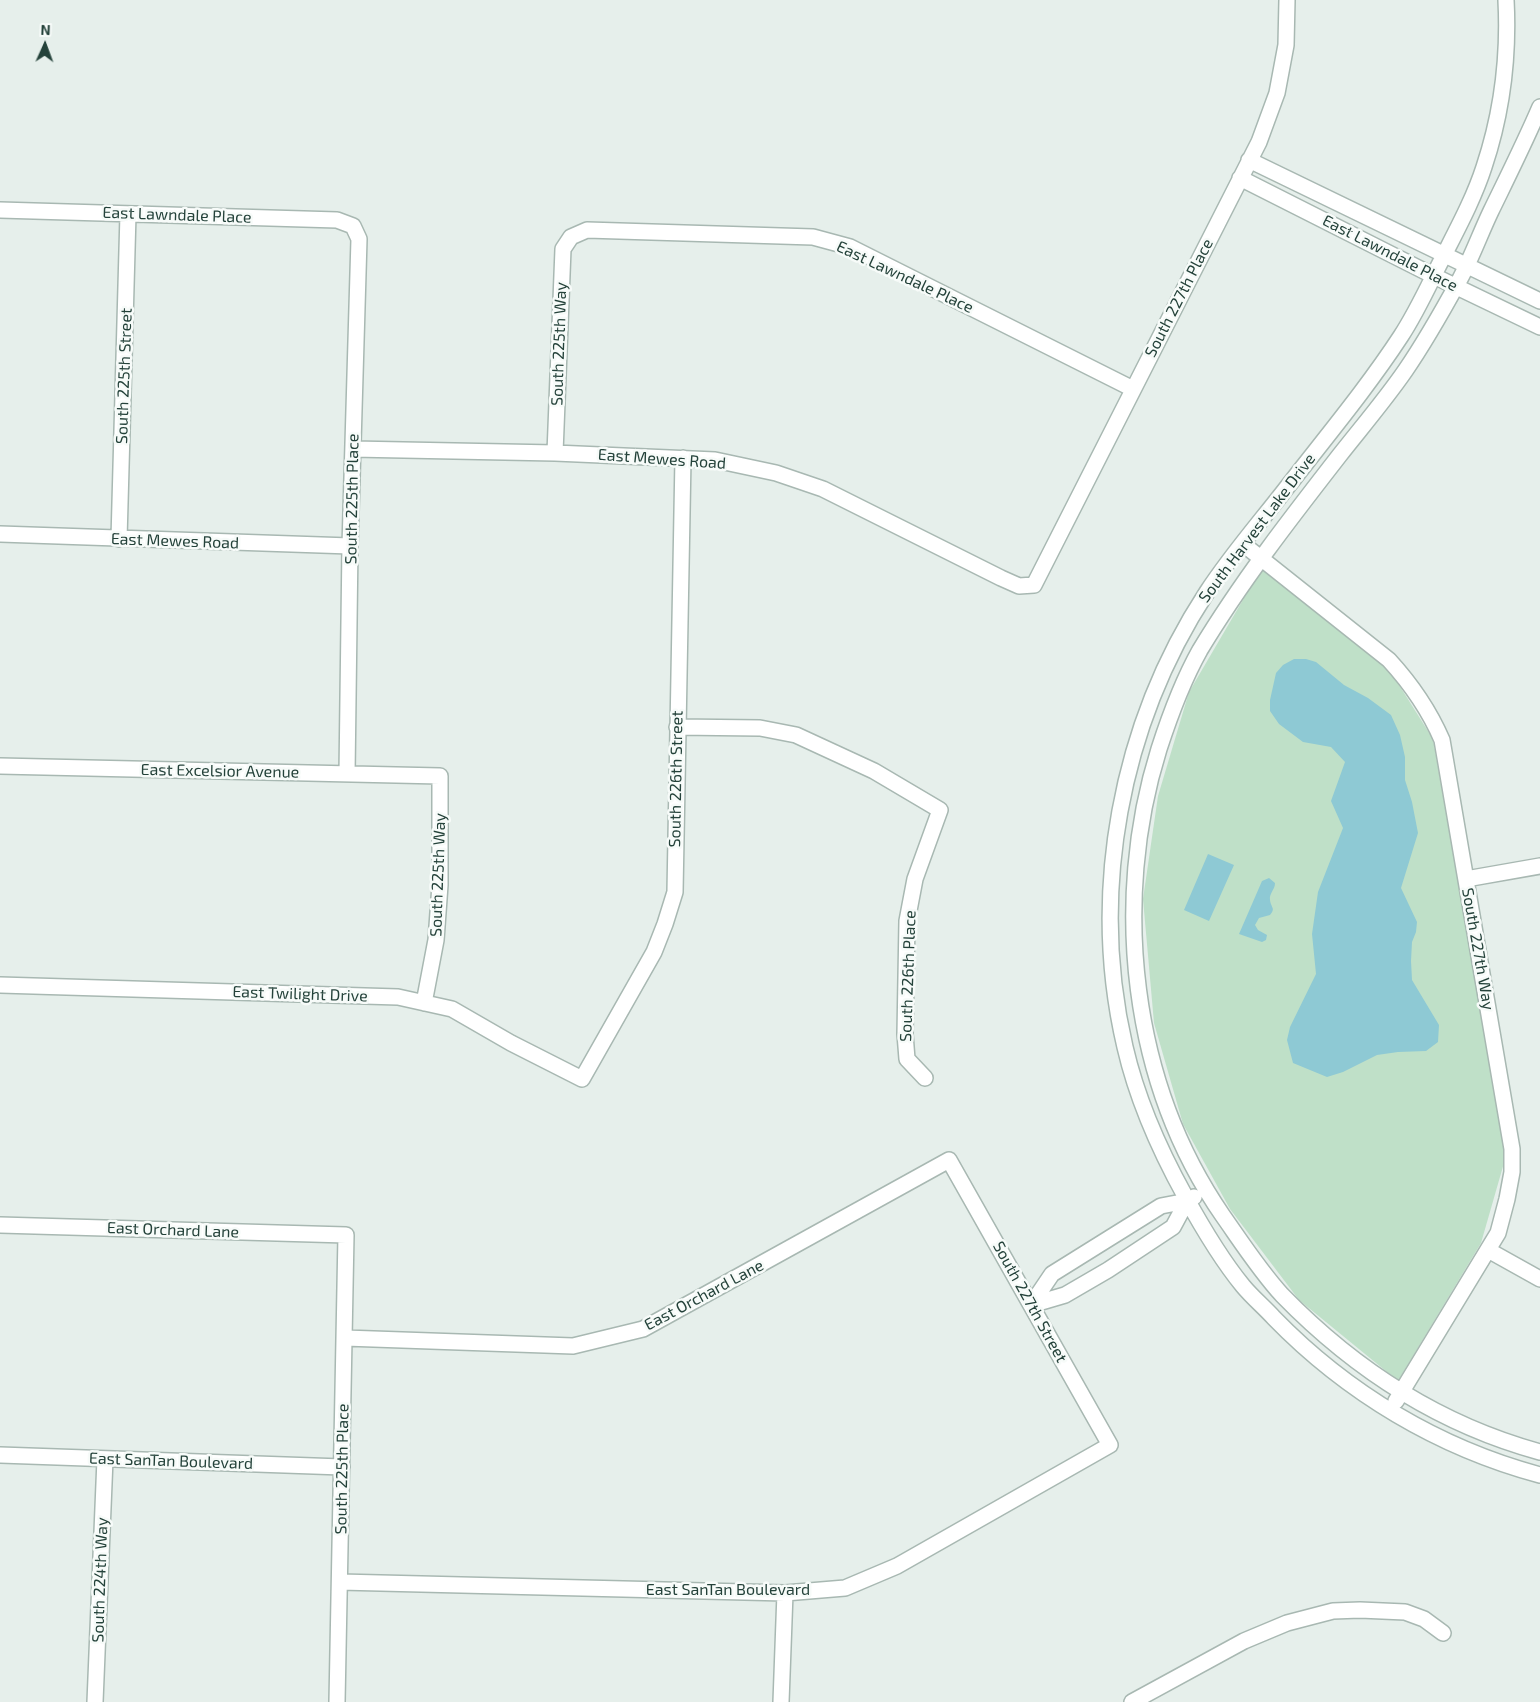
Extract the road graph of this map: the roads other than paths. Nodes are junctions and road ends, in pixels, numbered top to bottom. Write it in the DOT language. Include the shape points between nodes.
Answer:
graph roads {
  1 [pos="1287,0"];
  2 [pos="1506,0"];
  3 [pos="1540,107"];
  4 [pos="1249,160"];
  5 [pos="1240,178"];
  6 [pos="0,210"];
  7 [pos="128,214"];
  8 [pos="353,226"];
  9 [pos="571,237"];
  10 [pos="1444,254"];
  11 [pos="1466,265"];
  12 [pos="1434,276"];
  13 [pos="1455,286"];
  14 [pos="1540,301"];
  15 [pos="1540,327"];
  16 [pos="1134,389"];
  17 [pos="352,449"];
  18 [pos="555,453"];
  19 [pos="682,458"];
  20 [pos="0,534"];
  21 [pos="120,539"];
  22 [pos="1242,544"];
  23 [pos="350,546"];
  24 [pos="1261,558"];
  25 [pos="1034,585"];
  26 [pos="677,728"];
  27 [pos="0,766"];
  28 [pos="348,774"];
  29 [pos="440,776"];
  30 [pos="1540,866"];
  31 [pos="1466,879"];
  32 [pos="0,985"];
  33 [pos="424,1003"];
  34 [pos="925,1078"];
  35 [pos="582,1079"];
  36 [pos="949,1160"];
  37 [pos="1207,1191"];
  38 [pos="1187,1201"];
  39 [pos="0,1225"];
  40 [pos="346,1235"];
  41 [pos="1103,1242"];
  42 [pos="1488,1250"];
  43 [pos="1116,1264"];
  44 [pos="1540,1279"];
  45 [pos="1031,1305"];
  46 [pos="344,1338"];
  47 [pos="1401,1393"];
  48 [pos="1391,1411"];
  49 [pos="1110,1445"];
  50 [pos="1540,1452"];
  51 [pos="0,1456"];
  52 [pos="105,1459"];
  53 [pos="342,1467"];
  54 [pos="1540,1475"];
  55 [pos="340,1582"];
  56 [pos="785,1593"];
  57 [pos="1444,1633"];
  58 [pos="1155,1697"];
  59 [pos="95,1702"];
  60 [pos="337,1702"];
  61 [pos="781,1702"];
  62 [pos="1132,1702"];
  1 -- 4 [label="street, South 227th Place" via="1286,45 1277,93"];
  2 -- 10 [label="street, South Harvest Lake Drive" via="1508,47 1498,115 1484,168 1464,217"];
  3 -- 11 [label="street, South Harvest Lake Drive"];
  4 -- 5 [label="street, South 227th Place"];
  4 -- 10 [label="street, East Lawndale Place"];
  5 -- 12 [label="street, East Lawndale Place"];
  5 -- 16 [label="street, South 227th Place"];
  6 -- 7 [label="street, East Lawndale Place"];
  7 -- 8 [label="street, East Lawndale Place" via="337,220"];
  7 -- 21 [label="street, South 225th Street"];
  8 -- 17 [label="street, South 225th Place" via="359,239"];
  9 -- 16 [label="street, East Lawndale Place" via="587,230 813,237 850,247"];
  9 -- 18 [label="street, South 225th Way" via="563,249"];
  10 -- 11 [label="street, East Lawndale Place"];
  10 -- 12 [label="street, South Harvest Lake Drive"];
  11 -- 13 [label="street, South Harvest Lake Drive"];
  11 -- 14 [label="street, East Lawndale Place"];
  12 -- 13 [label="street, East Lawndale Place"];
  12 -- 22 [label="street, South Harvest Lake Drive" via="1402,335"];
  13 -- 15 [label="street, East Lawndale Place"];
  13 -- 24 [label="street, South Harvest Lake Drive" via="1405,370"];
  16 -- 25 [label="street, South 227th Place"];
  17 -- 18 [label="street, East Mewes Road"];
  17 -- 23 [label="street, South 225th Place"];
  18 -- 19 [label="street, East Mewes Road"];
  19 -- 25 [label="street, East Mewes Road" via="715,460 776,473 823,489 1001,578 1019,586"];
  19 -- 26 [label="street, South 226th Street"];
  20 -- 21 [label="street, East Mewes Road"];
  21 -- 23 [label="street, East Mewes Road"];
  22 -- 24 [label="street, South 227th Way"];
  22 -- 38 [label="street, South Harvest Lake Drive" via="1184,630 1151,702 1124,785 1113,852 1110,933 1117,1009 1139,1094 1164,1156"];
  23 -- 28 [label="street, South 225th Place"];
  24 -- 31 [label="street, South 227th Way" via="1389,660 1431,716 1442,740"];
  24 -- 37 [label="street, South Harvest Lake Drive" via="1241,584 1199,653 1174,704 1148,790 1136,864 1134,942 1150,1053 1176,1128"];
  26 -- 34 [label="street, South 226th Place" via="760,728 796,735 874,771 940,810 915,879 907,921 907,1060"];
  26 -- 35 [label="street, South 226th Street" via="675,892 654,952"];
  27 -- 28 [label="street, East Excelsior Avenue"];
  28 -- 29 [label="street, East Excelsior Avenue"];
  29 -- 33 [label="street, South 225th Way" via="440,885 436,940"];
  30 -- 31 [label="street"];
  31 -- 42 [label="street, South 227th Way" via="1512,1149 1507,1199 1498,1233"];
  32 -- 33 [label="street, East Twilight Drive" via="398,997"];
  33 -- 35 [label="street, East Twilight Drive" via="452,1009"];
  36 -- 45 [label="street, South 227th Street"];
  36 -- 46 [label="street, East Orchard Lane" via="642,1329 573,1346"];
  37 -- 38 [label="street"];
  37 -- 47 [label="street, South Harvest Lake Drive" via="1280,1293 1329,1338"];
  38 -- 41 [label="street" via="1161,1206"];
  38 -- 43 [label="street" via="1174,1227"];
  38 -- 48 [label="street, South Harvest Lake Drive" via="1243,1286 1296,1341 1351,1385"];
  39 -- 40 [label="street, East Orchard Lane"];
  40 -- 46 [label="street, South 225th Place"];
  41 -- 43 [label="street"];
  41 -- 45 [label="street" via="1052,1274"];
  42 -- 44 [label="street"];
  42 -- 47 [label="street, South 227th Way"];
  43 -- 45 [label="street" via="1064,1295"];
  45 -- 49 [label="street, South 227th Street"];
  46 -- 53 [label="street, South 225th Place"];
  47 -- 48 [label="street, South 227th Way"];
  47 -- 50 [label="street, South Harvest Lake Drive" via="1471,1428"];
  48 -- 54 [label="street, South Harvest Lake Drive" via="1414,1426 1482,1457"];
  49 -- 56 [label="street, East SanTan Boulevard" via="897,1566 845,1588"];
  51 -- 52 [label="street, East SanTan Boulevard"];
  52 -- 53 [label="street, East SanTan Boulevard"];
  52 -- 59 [label="street, South 224th Way"];
  53 -- 55 [label="street, South 225th Place"];
  55 -- 56 [label="street, East SanTan Boulevard"];
  55 -- 60 [label="street, South 225th Place"];
  56 -- 61 [label="street"];
  57 -- 58 [label="street" via="1424,1619 1405,1612 1333,1611 1287,1623 1244,1642"];
  58 -- 62 [label="street"];
}
